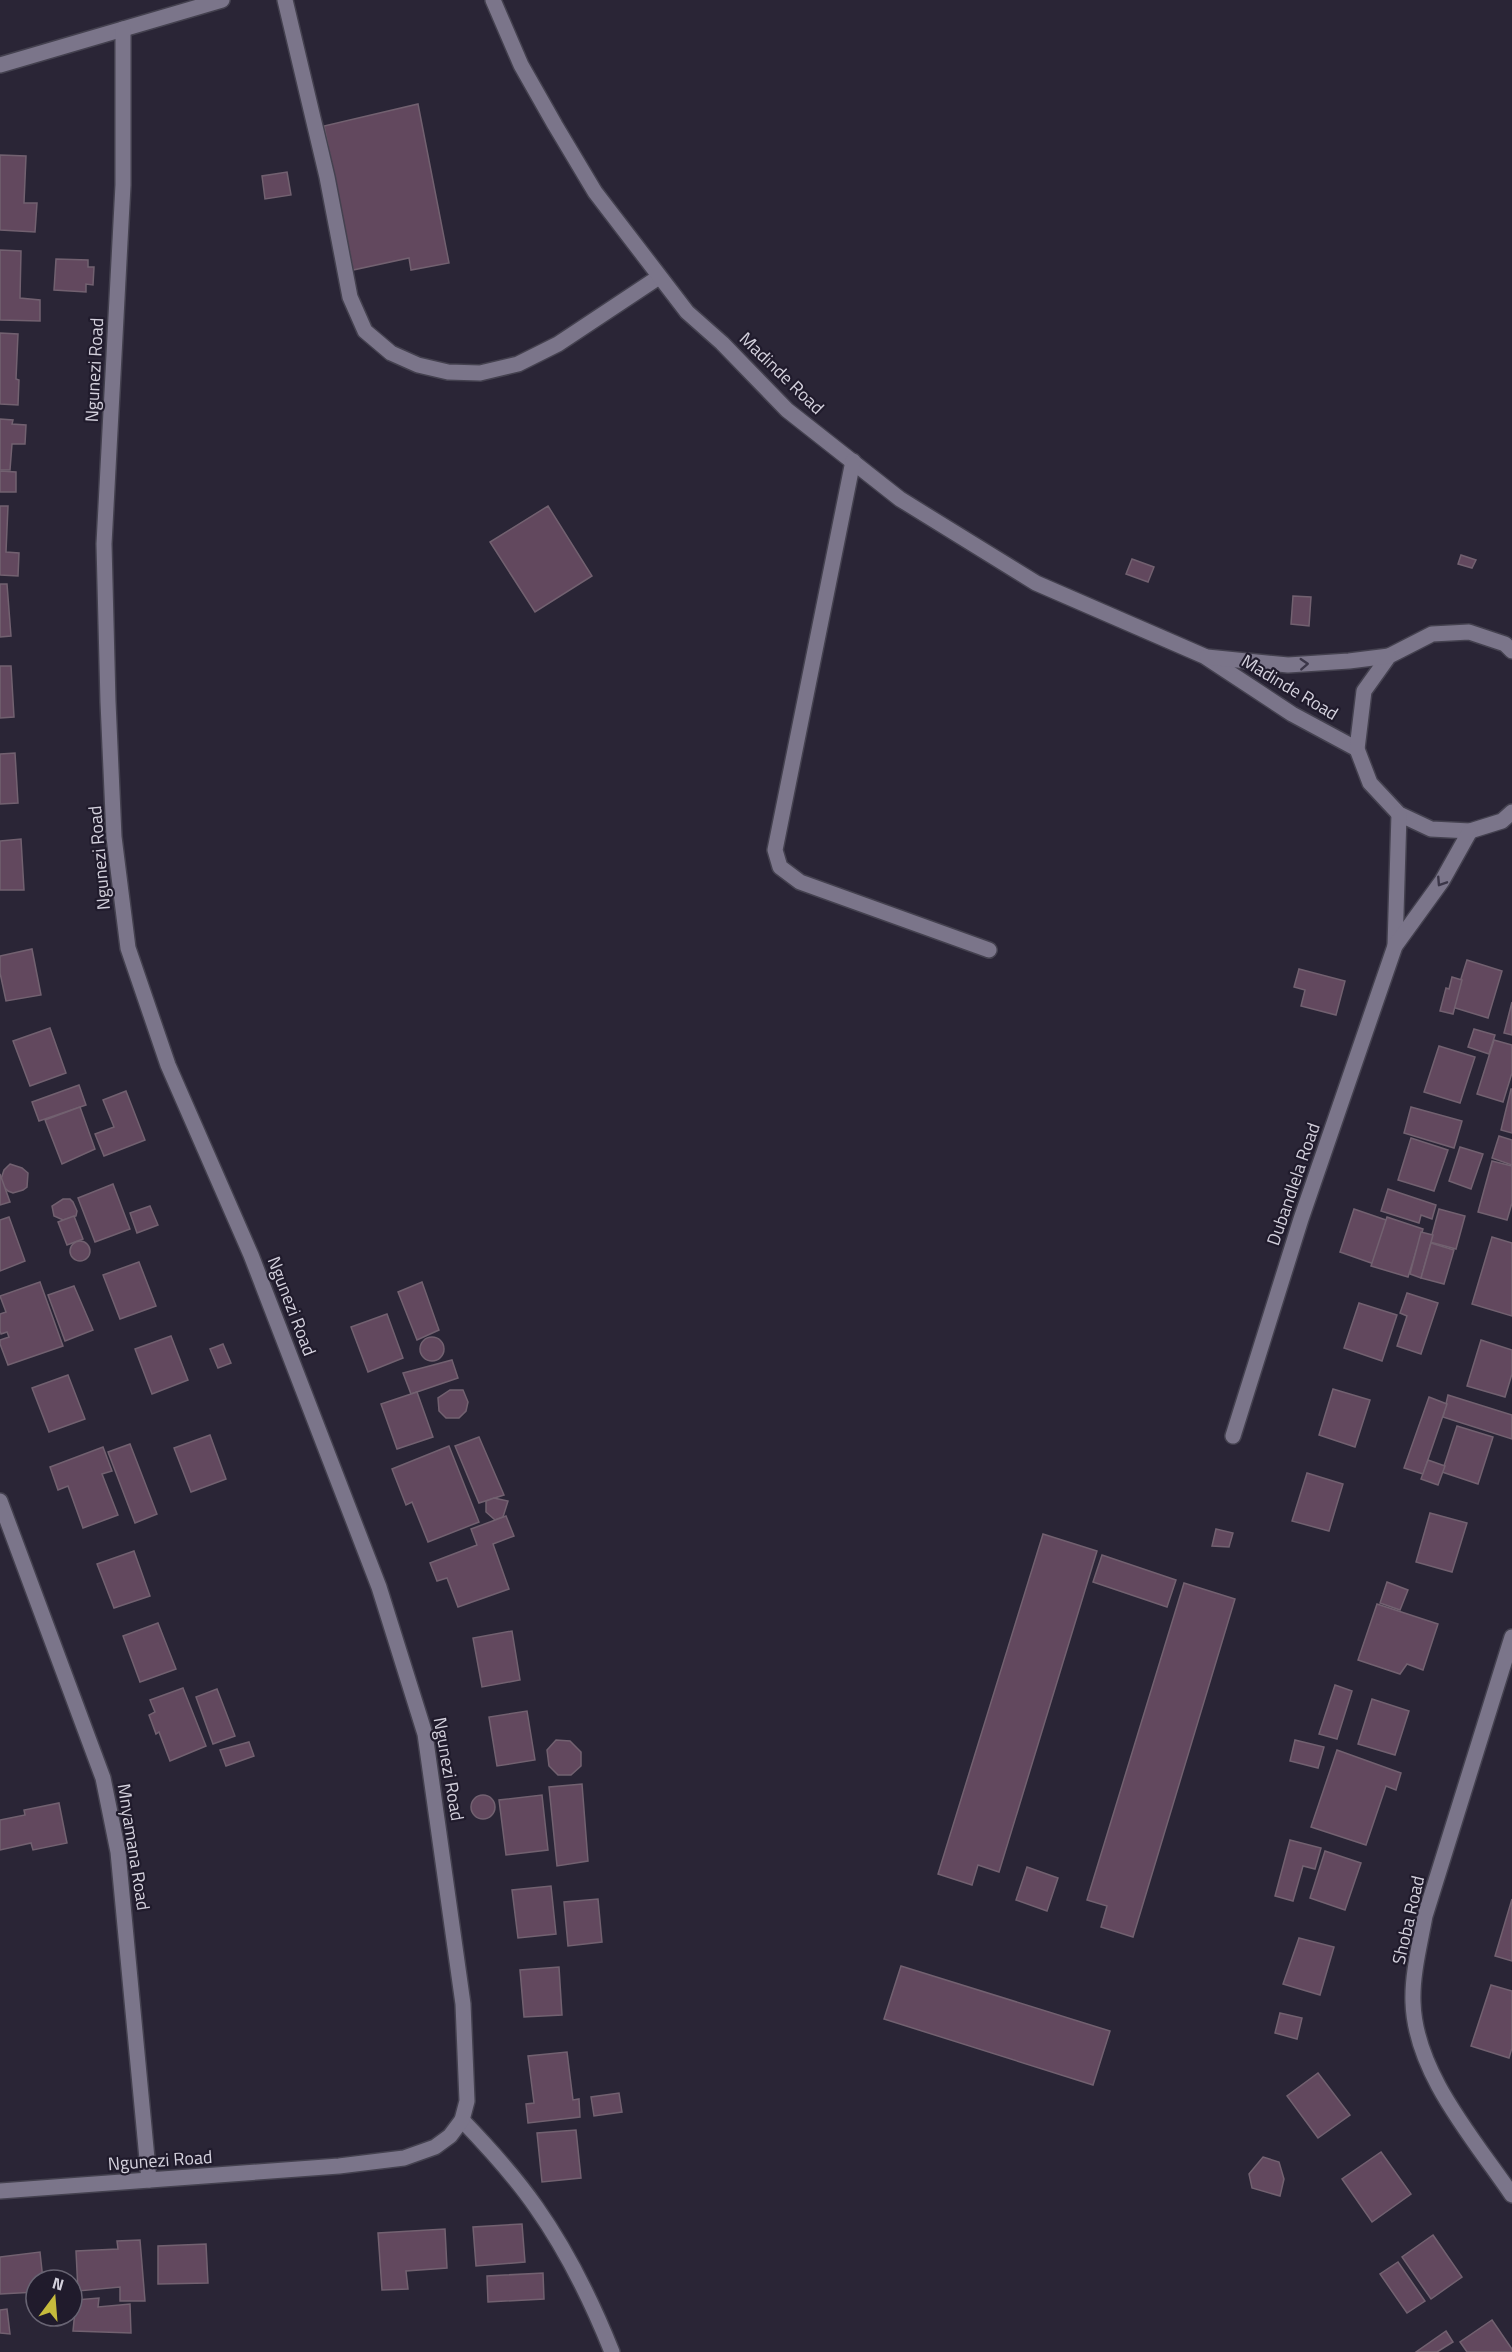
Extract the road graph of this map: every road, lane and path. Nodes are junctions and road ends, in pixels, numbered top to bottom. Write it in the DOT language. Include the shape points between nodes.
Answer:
graph roads {
  1 [pos="222,0"];
  2 [pos="285,0"];
  3 [pos="493,0"];
  4 [pos="123,29"];
  5 [pos="0,65"];
  6 [pos="659,277"];
  7 [pos="853,462"];
  8 [pos="1512,651"];
  9 [pos="1204,656"];
  10 [pos="1389,656"];
  11 [pos="1357,748"];
  12 [pos="1399,814"];
  13 [pos="1509,817"];
  14 [pos="1470,831"];
  15 [pos="1395,946"];
  16 [pos="989,950"];
  17 [pos="1233,1436"];
  18 [pos="0,1501"];
  19 [pos="1512,1637"];
  20 [pos="462,2120"];
  21 [pos="149,2180"];
  22 [pos="0,2191"];
  23 [pos="1512,2195"];
  24 [pos="612,2352"];
  1 -- 4 [label="street"];
  2 -- 6 [label="street" via="351,297 365,331 391,353 448,372 480,373 518,364 558,344"];
  3 -- 6 [label="street, Madinde Road" via="521,64 555,126 596,192"];
  4 -- 5 [label="street"];
  4 -- 20 [label="street, Ngunezi Road" via="123,185 104,544 114,837 128,948 168,1065 251,1255 375,1576 425,1734 463,2004 466,2101"];
  6 -- 7 [label="street, Madinde Road" via="687,312 787,410"];
  7 -- 9 [label="street, Madinde Road" via="900,499 1036,583"];
  7 -- 16 [label="street" via="775,850 780,867 800,882"];
  8 -- 10 [label="street" via="1505,644 1469,632 1432,634"];
  9 -- 10 [label="street, Madinde Road, one-way" via="1288,665"];
  9 -- 11 [label="street, Madinde Road" via="1292,714"];
  10 -- 11 [label="street" via="1364,691"];
  11 -- 12 [label="street" via="1370,783"];
  12 -- 14 [label="street" via="1431,829"];
  12 -- 15 [label="street, Dubandlela Road"];
  13 -- 14 [label="street"];
  14 -- 15 [label="street, Dubandlela Road, one-way" via="1442,881"];
  15 -- 17 [label="street, Dubandlela Road"];
  18 -- 21 [label="street, Mnyamana Road" via="103,1778 118,1852"];
  19 -- 23 [label="street, Shoba Road" via="1425,1916 1413,2002 1418,2038 1440,2089"];
  20 -- 21 [label="street, Ngunezi Road" via="435,2147 404,2158"];
  20 -- 24 [label="street" via="536,2206 566,2254"];
  21 -- 22 [label="street, Ngunezi Road"];
}
